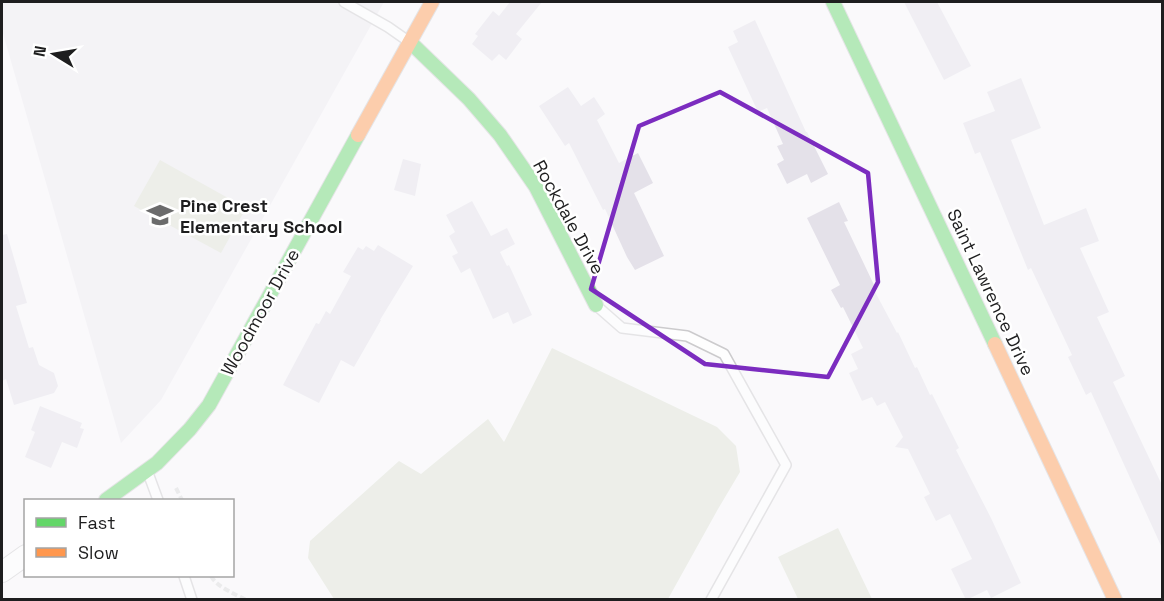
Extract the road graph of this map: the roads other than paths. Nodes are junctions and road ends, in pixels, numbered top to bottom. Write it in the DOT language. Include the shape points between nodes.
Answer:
graph roads {
  1 [pos="344,2"];
  2 [pos="432,2"];
  3 [pos="833,2"];
  4 [pos="410,42"];
  5 [pos="596,305"];
  6 [pos="147,471"];
  7 [pos="109,499"];
  8 [pos="157,499"];
  9 [pos="24,556"];
  10 [pos="3,564"];
  11 [pos="184,577"];
  12 [pos="192,600"];
  13 [pos="711,600"];
  14 [pos="1115,600"];
  1 -- 4 [label="lane"];
  2 -- 4 [label="street, Woodmoor Drive"];
  3 -- 14 [label="street, Saint Lawrence Drive"];
  4 -- 5 [label="street, Rockdale Drive" via="469,99 506,143 536,187"];
  4 -- 6 [label="street, Woodmoor Drive" via="209,405"];
  5 -- 13 [label="lane" via="622,328 687,336 724,354 786,465"];
  6 -- 7 [label="street, Woodmoor Drive"];
  6 -- 8 [label="lane"];
  9 -- 10 [label="street"];
  11 -- 12 [label="lane"];
}
